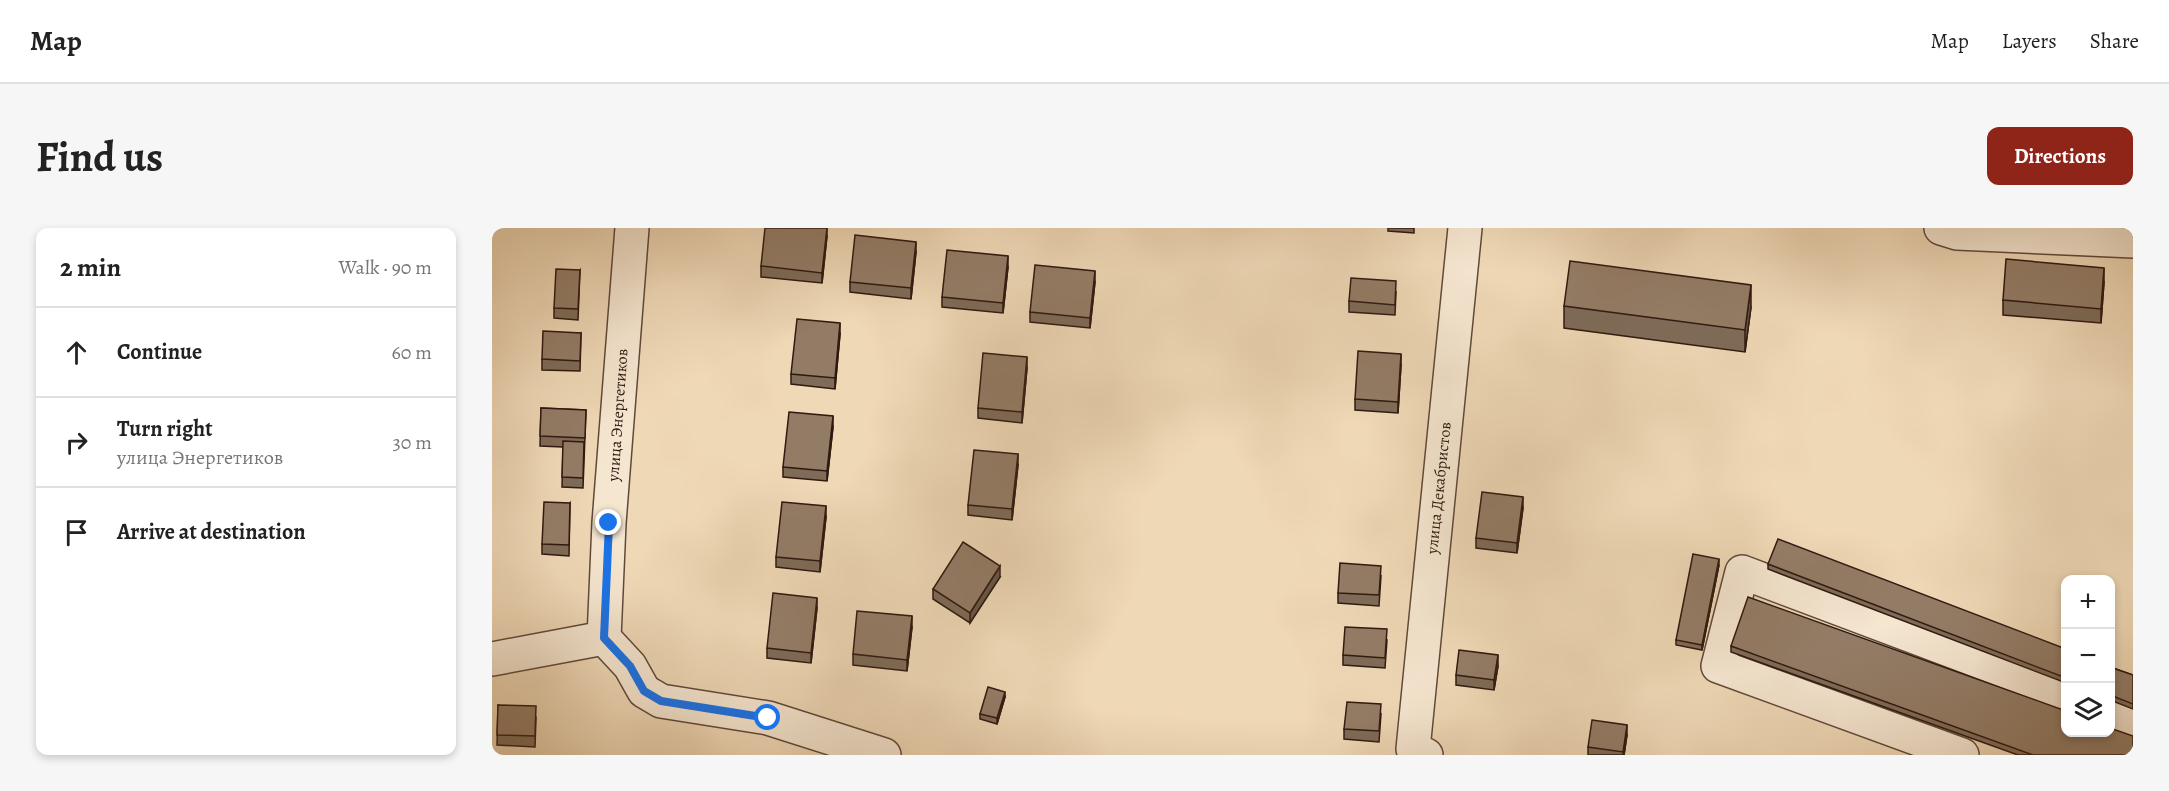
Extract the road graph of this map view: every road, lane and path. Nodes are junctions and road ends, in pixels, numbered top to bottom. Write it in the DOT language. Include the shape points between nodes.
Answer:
graph roads {
  1 [pos="632,228"];
  2 [pos="1465,228"];
  3 [pos="1952,230"];
  4 [pos="2133,241"];
  5 [pos="604,638"];
  6 [pos="492,659"];
  7 [pos="2061,692"];
  8 [pos="2115,713"];
  9 [pos="2133,719"];
  10 [pos="1420,752"];
  11 [pos="884,755"];
  12 [pos="1962,755"];
  1 -- 5 [label="street, улица Энергетиков"];
  2 -- 10 [label="street, улица Декабристов"];
  3 -- 4 [label="street"];
  5 -- 6 [label="street"];
  5 -- 11 [label="street" via="630,666 644,691 661,701 768,718"];
  7 -- 12 [label="street" via="1742,572 1718,666"];
  8 -- 9 [label="street"];
}
